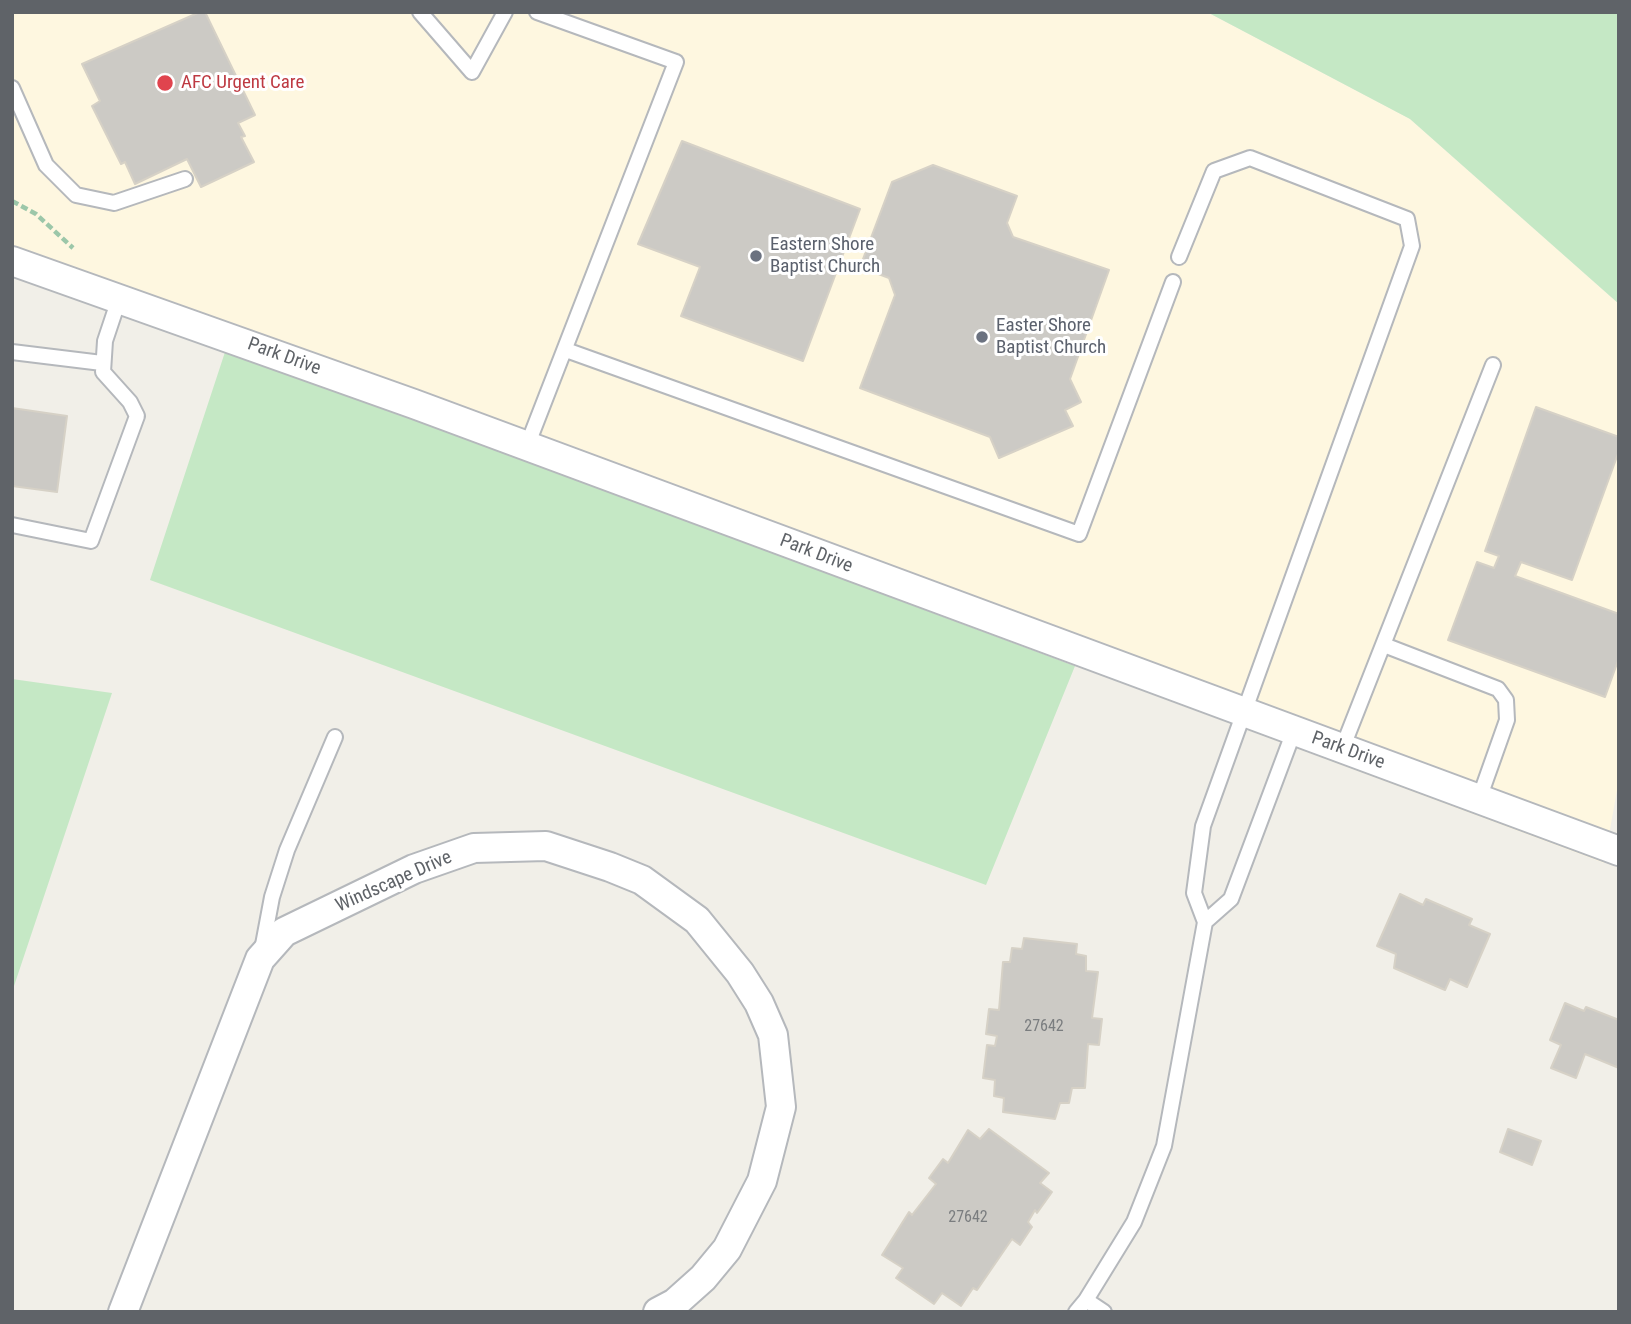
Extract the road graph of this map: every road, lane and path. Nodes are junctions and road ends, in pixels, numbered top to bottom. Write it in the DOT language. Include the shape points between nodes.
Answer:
graph roads {
  1 [pos="420,12"];
  2 [pos="505,12"];
  3 [pos="537,12"];
  4 [pos="12,88"];
  5 [pos="185,180"];
  6 [pos="1180,257"];
  7 [pos="12,261"];
  8 [pos="1173,282"];
  9 [pos="119,299"];
  10 [pos="566,350"];
  11 [pos="12,352"];
  12 [pos="102,363"];
  13 [pos="1493,365"];
  14 [pos="527,446"];
  15 [pos="12,526"];
  16 [pos="1384,645"];
  17 [pos="1244,712"];
  18 [pos="1294,731"];
  19 [pos="335,737"];
  20 [pos="1342,749"];
  21 [pos="1479,799"];
  22 [pos="1619,851"];
  23 [pos="1205,922"];
  24 [pos="260,959"];
  25 [pos="1086,1300"];
  26 [pos="123,1312"];
  27 [pos="658,1312"];
  28 [pos="1076,1312"];
  29 [pos="1104,1312"];
  1 -- 2 [label="lane" via="472,72"];
  3 -- 10 [label="lane" via="676,62"];
  4 -- 5 [label="lane" via="46,165 76,195 114,203"];
  6 -- 17 [label="lane" via="1214,171 1250,159 1407,219 1412,246"];
  7 -- 9 [label="street, Park Drive"];
  8 -- 10 [label="lane" via="1079,534"];
  9 -- 12 [label="lane"];
  9 -- 14 [label="street, Park Drive"];
  10 -- 14 [label="lane"];
  11 -- 12 [label="lane"];
  12 -- 15 [label="lane" via="103,372 137,416 91,541"];
  13 -- 16 [label="lane"];
  14 -- 17 [label="street, Park Drive"];
  16 -- 20 [label="lane"];
  16 -- 21 [label="lane" via="1498,689 1506,700 1507,720"];
  17 -- 18 [label="street, Park Drive"];
  17 -- 23 [label="lane" via="1202,826 1194,893"];
  18 -- 20 [label="street, Park Drive"];
  18 -- 23 [label="lane" via="1231,899"];
  19 -- 24 [label="lane" via="287,850"];
  20 -- 21 [label="street, Park Drive"];
  21 -- 22 [label="street, Park Drive"];
  23 -- 25 [label="lane" via="1164,1146 1134,1222"];
  24 -- 26 [label="street, Windscape Drive"];
  24 -- 27 [label="street, Windscape Drive" via="284,932 414,870 474,848 546,846 610,866 642,880 697,920 759,1003 773,1035 781,1107 762,1181 727,1249 703,1279"];
  25 -- 28 [label="lane"];
  25 -- 29 [label="lane"];
}
